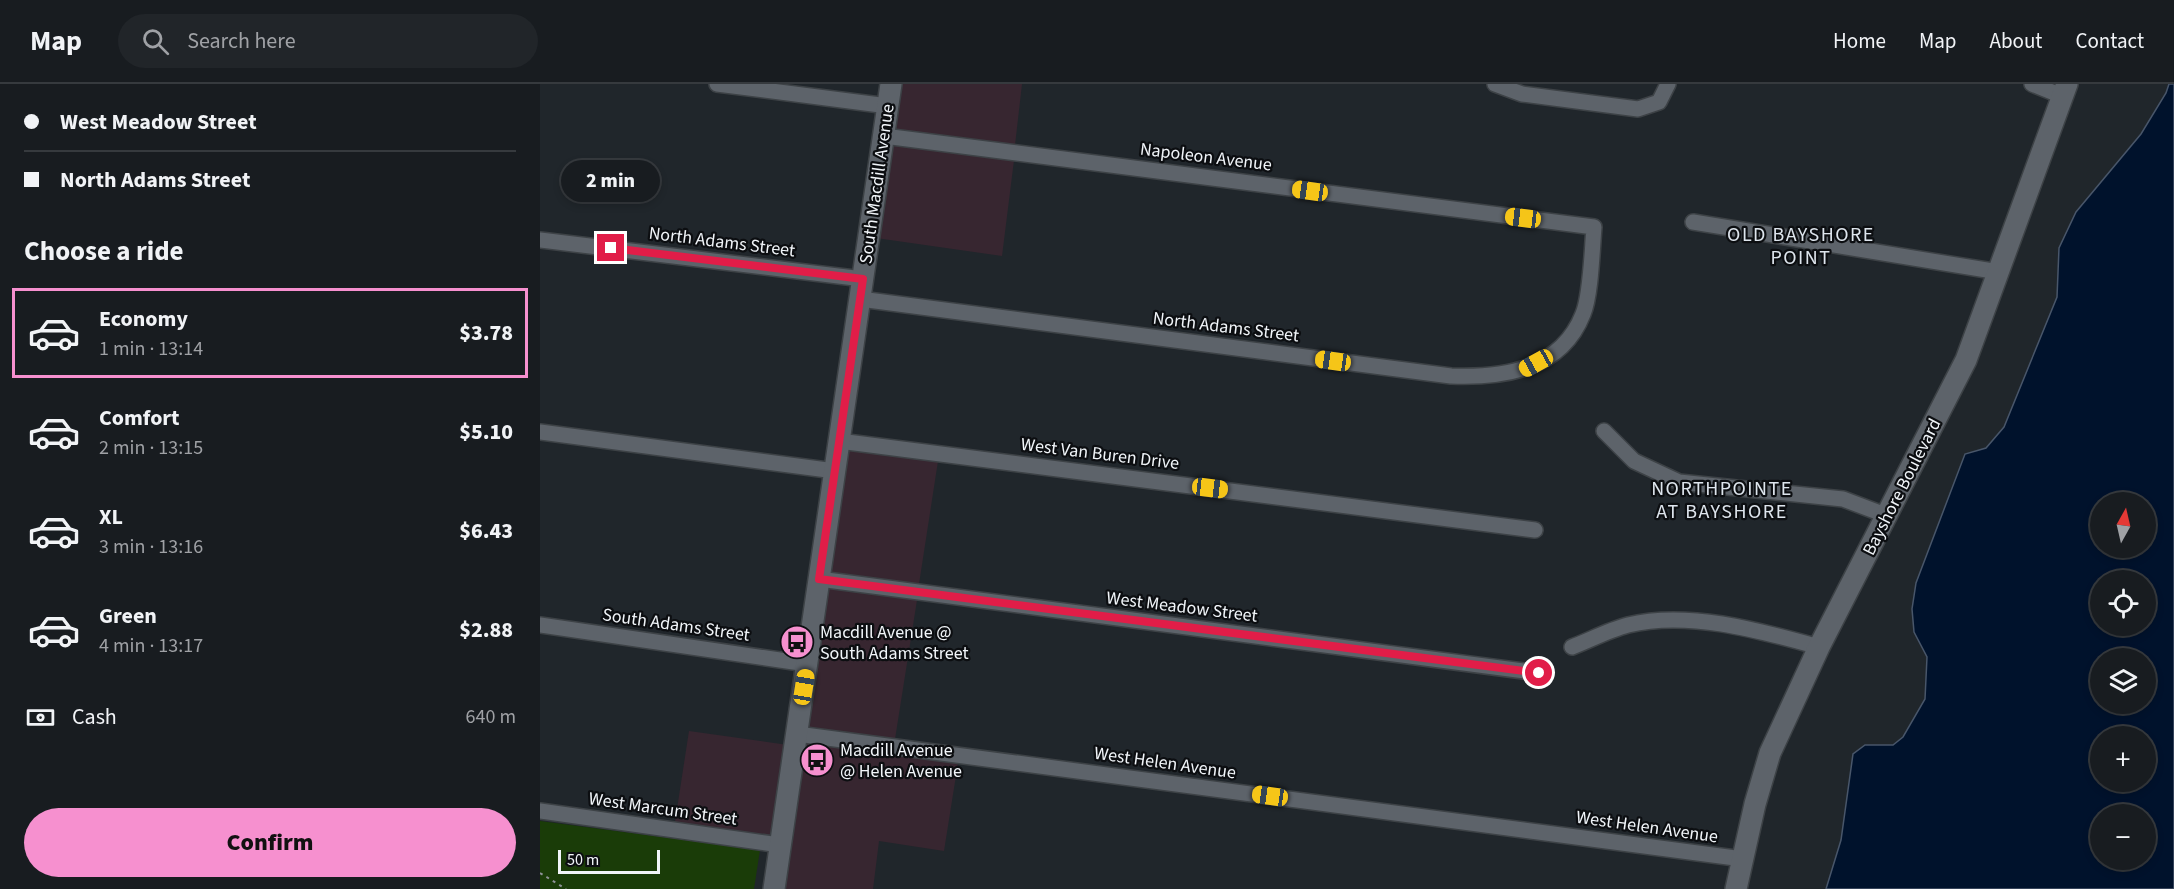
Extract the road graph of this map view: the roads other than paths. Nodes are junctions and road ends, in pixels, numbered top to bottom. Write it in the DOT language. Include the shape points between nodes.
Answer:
graph roads {
  1 [pos="717,84"];
  2 [pos="891,84"];
  3 [pos="1495,84"];
  4 [pos="1668,84"];
  5 [pos="2032,84"];
  6 [pos="2064,90"];
  7 [pos="888,106"];
  8 [pos="884,136"];
  9 [pos="1692,222"];
  10 [pos="1594,227"];
  11 [pos="540,240"];
  12 [pos="1999,272"];
  13 [pos="862,289"];
  14 [pos="1604,431"];
  15 [pos="540,432"];
  16 [pos="839,441"];
  17 [pos="835,471"];
  18 [pos="1888,516"];
  19 [pos="1535,530"];
  20 [pos="819,579"];
  21 [pos="540,625"];
  22 [pos="1572,647"];
  23 [pos="1819,647"];
  24 [pos="807,664"];
  25 [pos="1539,673"];
  26 [pos="796,734"];
  27 [pos="540,811"];
  28 [pos="780,845"];
  29 [pos="1743,859"];
  30 [pos="774,889"];
  31 [pos="1736,889"];
  1 -- 7 [label="street"];
  2 -- 7 [label="street, South Macdill Avenue"];
  3 -- 4 [label="street" via="1522,94 1638,109 1659,102"];
  5 -- 6 [label="street"];
  6 -- 12 [label="street, Bayshore Boulevard"];
  7 -- 8 [label="street, South Macdill Avenue"];
  8 -- 10 [label="street, Napoleon Avenue"];
  8 -- 13 [label="street, South Macdill Avenue"];
  9 -- 12 [label="street"];
  10 -- 13 [label="street, North Adams Street" via="1584,313 1569,341 1525,369 1490,378 1451,376"];
  11 -- 13 [label="street, North Adams Street"];
  12 -- 18 [label="street, Bayshore Boulevard" via="1966,360"];
  13 -- 16 [label="street, South Macdill Avenue"];
  14 -- 18 [label="street" via="1634,461 1678,482 1843,499"];
  15 -- 17 [label="street"];
  16 -- 17 [label="street, South Macdill Avenue"];
  16 -- 19 [label="street, West Van Buren Drive"];
  17 -- 20 [label="street, South Macdill Avenue"];
  18 -- 23 [label="street, Bayshore Boulevard"];
  20 -- 24 [label="street, South Macdill Avenue"];
  20 -- 25 [label="street, West Meadow Street"];
  21 -- 24 [label="street, South Adams Street"];
  22 -- 23 [label="street" via="1627,625 1662,621 1755,630"];
  23 -- 29 [label="street, Bayshore Boulevard" via="1770,753"];
  24 -- 26 [label="street, South Macdill Avenue"];
  26 -- 28 [label="street, South Macdill Avenue"];
  26 -- 29 [label="street, West Helen Avenue"];
  27 -- 28 [label="street, West Marcum Street"];
  28 -- 30 [label="street, South Macdill Avenue"];
  29 -- 31 [label="street, Bayshore Boulevard"];
}
